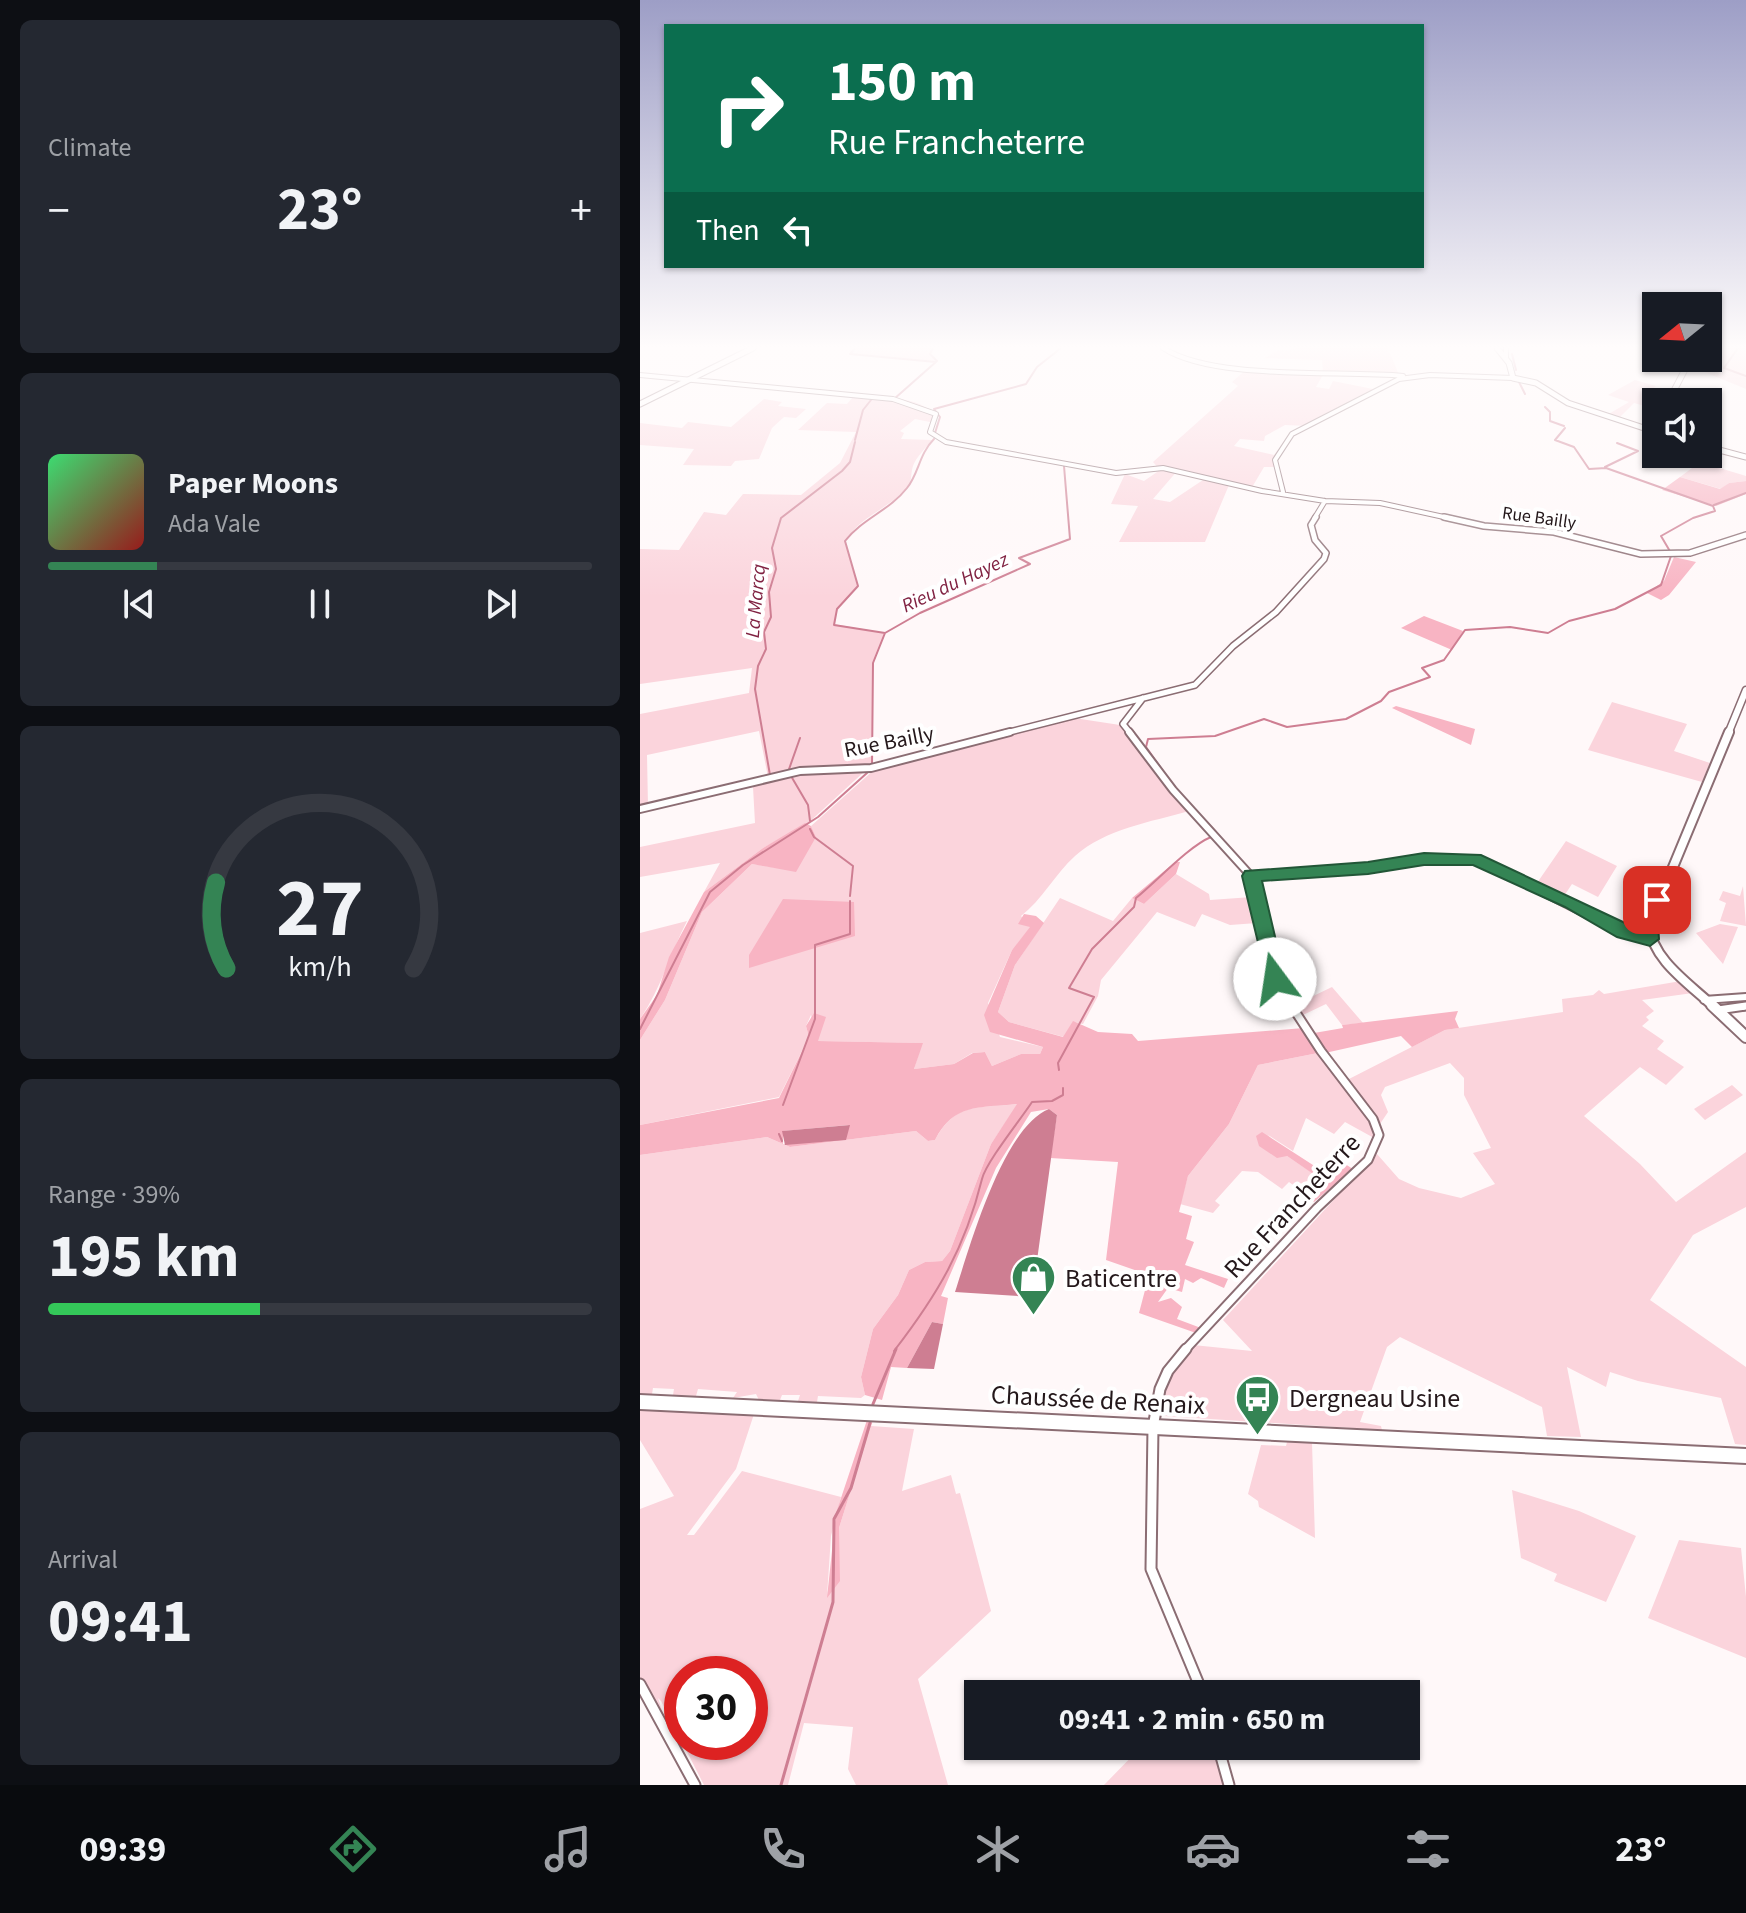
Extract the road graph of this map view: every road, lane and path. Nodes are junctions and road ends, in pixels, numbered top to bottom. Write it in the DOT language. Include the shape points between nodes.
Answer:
graph roads {
  1 [pos="930,431"];
  2 [pos="1302,431"];
  3 [pos="1722,451"];
  4 [pos="1746,457"];
  5 [pos="1283,492"];
  6 [pos="1325,501"];
  7 [pos="1746,535"];
  8 [pos="1746,690"];
  9 [pos="1143,698"];
  10 [pos="640,809"];
  11 [pos="1251,876"];
  12 [pos="1650,939"];
  13 [pos="1746,997"];
  14 [pos="1704,1000"];
  15 [pos="1746,1006"];
  16 [pos="1715,1010"];
  17 [pos="1746,1037"];
  18 [pos="640,1402"];
  19 [pos="1153,1427"];
  20 [pos="1746,1456"];
  21 [pos="1197,1680"];
  22 [pos="640,1684"];
  23 [pos="1222,1760"];
  24 [pos="695,1785"];
  25 [pos="1229,1785"];
  1 -- 5 [label="street, Rue Bailly" via="946,442 1125,474 1163,468"];
  2 -- 5 [label="street" via="1287,439 1275,460"];
  3 -- 4 [label="street"];
  5 -- 6 [label="street, Rue Bailly"];
  6 -- 7 [label="street, Rue Bailly" via="1384,503 1484,526 1554,532 1641,554 1690,553"];
  6 -- 9 [label="street, Rue Bailly" via="1311,525 1325,556 1276,612 1195,685"];
  8 -- 12 [label="street" via="1650,918"];
  9 -- 10 [label="street, Rue Bailly" via="871,768 791,773"];
  9 -- 11 [label="street, Rue Francheterre" via="1123,724 1173,790"];
  11 -- 12 [label="street" via="1475,859 1624,933"];
  11 -- 19 [label="street, Rue Francheterre" via="1275,979 1373,1119 1378,1140 1368,1160 1176,1360 1160,1389"];
  12 -- 14 [label="street"];
  13 -- 14 [label="street"];
  14 -- 16 [label="street"];
  15 -- 16 [label="street"];
  16 -- 17 [label="street"];
  18 -- 19 [label="main road, Chaussée de Renaix"];
  19 -- 20 [label="main road, Chaussée de Renaix"];
  19 -- 21 [label="street, Rue Francheterre" via="1151,1569"];
  22 -- 24 [label="street"];
  23 -- 25 [label="street"];
}
